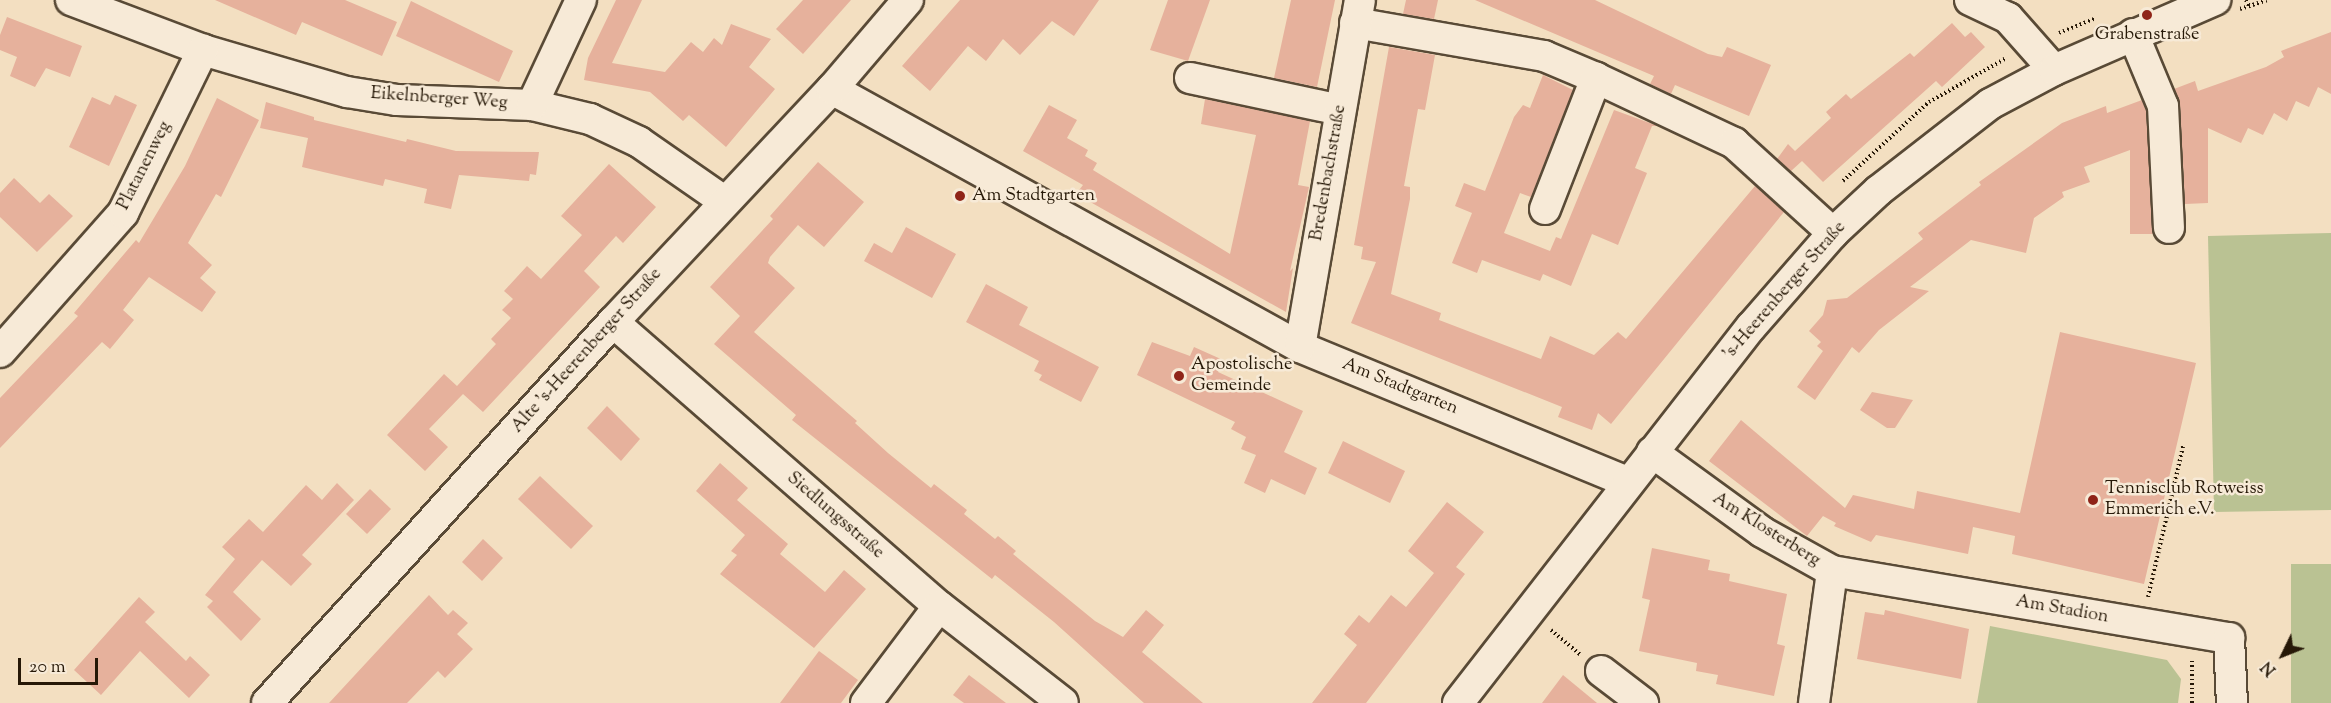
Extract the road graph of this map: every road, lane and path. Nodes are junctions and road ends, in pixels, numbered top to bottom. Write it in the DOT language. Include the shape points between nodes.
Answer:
graph roads {
  1 [pos="71,0"];
  2 [pos="580,0"];
  3 [pos="908,0"];
  4 [pos="1970,0"];
  5 [pos="2246,0"];
  6 [pos="2267,0"];
  7 [pos="2249,6"];
  8 [pos="2222,7"];
  9 [pos="1357,11"];
  10 [pos="2133,34"];
  11 [pos="203,50"];
  12 [pos="2054,70"];
  13 [pos="1190,78"];
  14 [pos="1596,78"];
  15 [pos="832,89"];
  16 [pos="532,105"];
  17 [pos="1340,110"];
  18 [pos="724,201"];
  19 [pos="1545,209"];
  20 [pos="2169,228"];
  21 [pos="1833,233"];
  22 [pos="613,322"];
  23 [pos="1300,347"];
  24 [pos="0,352"];
  25 [pos="2183,446"];
  26 [pos="1652,452"];
  27 [pos="1628,482"];
  28 [pos="1832,571"];
  29 [pos="939,606"];
  30 [pos="2142,624"];
  31 [pos="2188,631"];
  32 [pos="1554,633"];
  33 [pos="1600,671"];
  34 [pos="267,703"];
  35 [pos="866,703"];
  36 [pos="1063,703"];
  37 [pos="1458,703"];
  38 [pos="1643,703"];
  39 [pos="1814,703"];
  40 [pos="2192,703"];
  41 [pos="2232,703"];
  1 -- 11 [label="street, Eikelnberger Weg"];
  2 -- 16 [label="street"];
  3 -- 15 [label="street, Alte 's-Heerenberger Straße"];
  4 -- 12 [label="street" via="2008,18"];
  5 -- 7 [label="path"];
  6 -- 7 [label="path"];
  7 -- 8 [label="path"];
  8 -- 10 [label="street, 's-Heerenberger Straße"];
  9 -- 14 [label="street" via="1544,56"];
  9 -- 17 [label="street, Bredenbachstraße"];
  10 -- 12 [label="street, 's-Heerenberger Straße"];
  10 -- 20 [label="street" via="2163,106"];
  11 -- 16 [label="street, Eikelnberger Weg" via="347,92 398,100"];
  11 -- 24 [label="street, Platanenweg" via="123,213"];
  12 -- 21 [label="street, 's-Heerenberger Straße" via="1990,104 1923,153"];
  13 -- 17 [label="street"];
  14 -- 19 [label="street"];
  14 -- 21 [label="street" via="1734,143"];
  15 -- 18 [label="street, Alte 's-Heerenberger Straße"];
  15 -- 23 [label="street, Am Stadtgarten"];
  16 -- 18 [label="street, Eikelnberger Weg" via="590,119 639,142"];
  17 -- 23 [label="street, Bredenbachstraße"];
  18 -- 22 [label="street, Alte 's-Heerenberger Straße"];
  21 -- 26 [label="street, 's-Heerenberger Straße" via="1751,327"];
  22 -- 29 [label="street, Siedlungsstraße"];
  22 -- 34 [label="street, Alte 's-Heerenberger Straße"];
  23 -- 27 [label="street, Am Stadtgarten"];
  25 -- 30 [label="path"];
  26 -- 27 [label="street, 's-Heerenberger Straße"];
  26 -- 28 [label="street, Am Klosterberg" via="1762,532"];
  27 -- 37 [label="street, 's-Heerenberger Straße"];
  28 -- 30 [label="street, Am Stadion"];
  28 -- 39 [label="street, Am Klosterberg"];
  29 -- 35 [label="street"];
  29 -- 36 [label="street, Siedlungsstraße"];
  30 -- 31 [label="street, Am Stadion"];
  31 -- 40 [label="path" via="2195,674"];
  31 -- 41 [label="street, Am Stadion" via="2229,638"];
  32 -- 33 [label="path"];
  33 -- 38 [label="street"];
}
